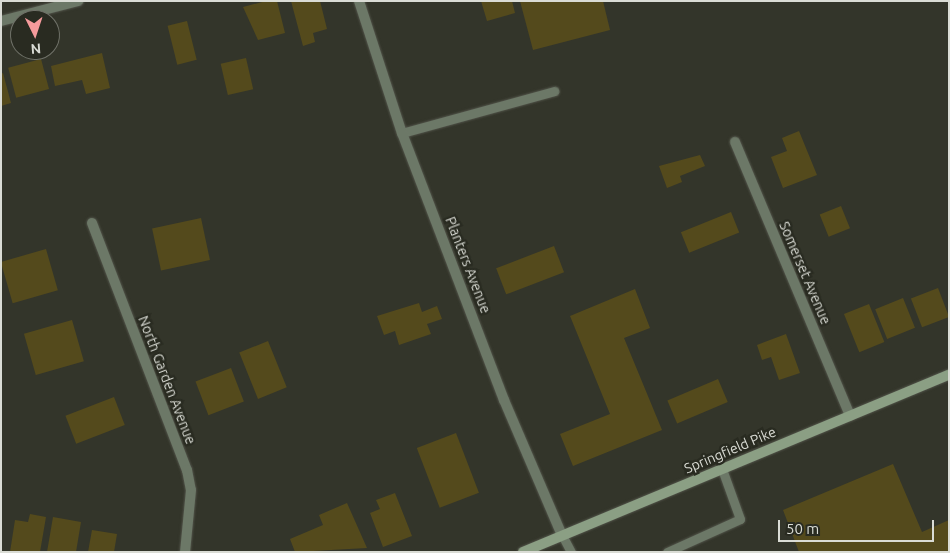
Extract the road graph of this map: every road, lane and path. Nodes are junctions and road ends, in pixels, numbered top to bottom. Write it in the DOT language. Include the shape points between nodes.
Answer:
graph roads {
  1 [pos="78,1"];
  2 [pos="359,1"];
  3 [pos="1,21"];
  4 [pos="554,92"];
  5 [pos="402,133"];
  6 [pos="735,142"];
  7 [pos="92,223"];
  8 [pos="949,375"];
  9 [pos="850,416"];
  10 [pos="722,469"];
  11 [pos="562,535"];
  12 [pos="185,552"];
  13 [pos="522,552"];
  14 [pos="571,552"];
  15 [pos="667,552"];
  1 -- 3 [label="street"];
  2 -- 5 [label="street, Planters Avenue"];
  4 -- 5 [label="lane"];
  5 -- 11 [label="street, Planters Avenue" via="504,400"];
  6 -- 9 [label="street, Somerset Avenue"];
  7 -- 12 [label="street, North Garden Avenue" via="187,470 191,490"];
  8 -- 9 [label="main road, Springfield Pike"];
  9 -- 10 [label="main road, Springfield Pike"];
  10 -- 11 [label="main road, Springfield Pike"];
  10 -- 15 [label="lane" via="740,519"];
  11 -- 13 [label="main road, Springfield Pike"];
  11 -- 14 [label="lane"];
}
